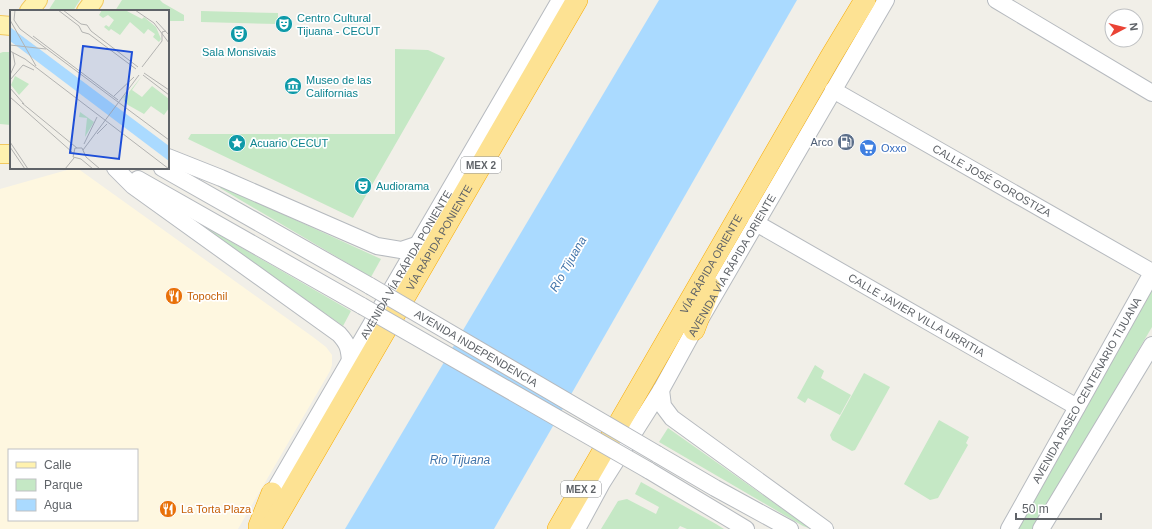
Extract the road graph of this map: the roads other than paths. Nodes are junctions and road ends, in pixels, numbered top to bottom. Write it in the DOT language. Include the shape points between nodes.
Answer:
graph roads {
  1 [pos="38,0"];
  2 [pos="94,0"];
  3 [pos="865,0"];
  4 [pos="880,0"];
  5 [pos="886,0"];
  6 [pos="996,0"];
  7 [pos="562,1"];
  8 [pos="30,10"];
  9 [pos="87,10"];
  10 [pos="0,25"];
  11 [pos="10,26"];
  12 [pos="830,58"];
  13 [pos="526,88"];
  14 [pos="833,90"];
  15 [pos="1152,92"];
  16 [pos="169,157"];
  17 [pos="116,169"];
  18 [pos="121,169"];
  19 [pos="164,169"];
  20 [pos="460,172"];
  21 [pos="756,223"];
  22 [pos="728,235"];
  23 [pos="418,244"];
  24 [pos="1152,272"];
  25 [pos="385,330"];
  26 [pos="694,330"];
  27 [pos="1152,345"];
  28 [pos="350,362"];
  29 [pos="660,390"];
  30 [pos="1077,407"];
  31 [pos="272,494"];
  32 [pos="252,529"];
  33 [pos="257,529"];
  34 [pos="270,529"];
  35 [pos="558,529"];
  36 [pos="577,529"];
  37 [pos="746,529"];
  38 [pos="790,529"];
  39 [pos="825,529"];
  40 [pos="1009,529"];
  41 [pos="1041,529"];
  1 -- 8 [label="main road"];
  2 -- 9 [label="main road"];
  3 -- 12 [label="highway, VÍA RÁPIDA ORIENTE / MEX 2"];
  4 -- 12 [label="highway"];
  5 -- 14 [label="main road, AVENIDA VÍA RÁPIDA ORIENTE"];
  6 -- 15 [label="main road"];
  7 -- 13 [label="highway, VÍA RÁPIDA PONIENTE / MEX 2"];
  7 -- 20 [label="main road, AVENIDA VÍA RÁPIDA PONIENTE"];
  10 -- 11 [label="main road"];
  12 -- 22 [label="highway, VÍA RÁPIDA ORIENTE / MEX 2"];
  13 -- 20 [label="highway"];
  13 -- 25 [label="highway, VÍA RÁPIDA PONIENTE / MEX 2"];
  14 -- 21 [label="main road, AVENIDA VÍA RÁPIDA ORIENTE"];
  14 -- 24 [label="main road, CALLE JOSÉ GOROSTIZA"];
  16 -- 23 [label="main road" via="376,246 401,250"];
  17 -- 28 [label="main road" via="133,186 338,334 346,341"];
  18 -- 37 [label="main road, AVENIDA INDEPENDENCIA, bridge" via="648,470"];
  19 -- 38 [label="main road, AVENIDA INDEPENDENCIA, bridge"];
  20 -- 23 [label="main road, AVENIDA VÍA RÁPIDA PONIENTE"];
  21 -- 26 [label="main road, AVENIDA VÍA RÁPIDA ORIENTE"];
  21 -- 30 [label="main road, CALLE JAVIER VILLA URRITIA"];
  22 -- 26 [label="highway"];
  22 -- 35 [label="highway, VÍA RÁPIDA ORIENTE / MEX 2"];
  23 -- 28 [label="main road, AVENIDA VÍA RÁPIDA PONIENTE"];
  24 -- 30 [label="main road, AVENIDA PASEO CENTENARIO TIJUANA"];
  25 -- 34 [label="highway, AVENIDA VÍA RÁPIDA PONIENTE / MEX 2"];
  26 -- 29 [label="main road, AVENIDA VÍA RÁPIDA ORIENTE"];
  27 -- 41 [label="main road"];
  28 -- 31 [label="main road, AVENIDA VÍA RÁPIDA PONIENTE"];
  29 -- 36 [label="main road, AVENIDA VÍA RÁPIDA ORIENTE" via="602,483"];
  29 -- 39 [label="main road" via="663,406 672,418"];
  30 -- 40 [label="main road, AVENIDA PASEO CENTENARIO TIJUANA"];
  31 -- 32 [label="main road, AVENIDA VÍA RÁPIDA PONIENTE"];
  31 -- 33 [label="highway"];
}
